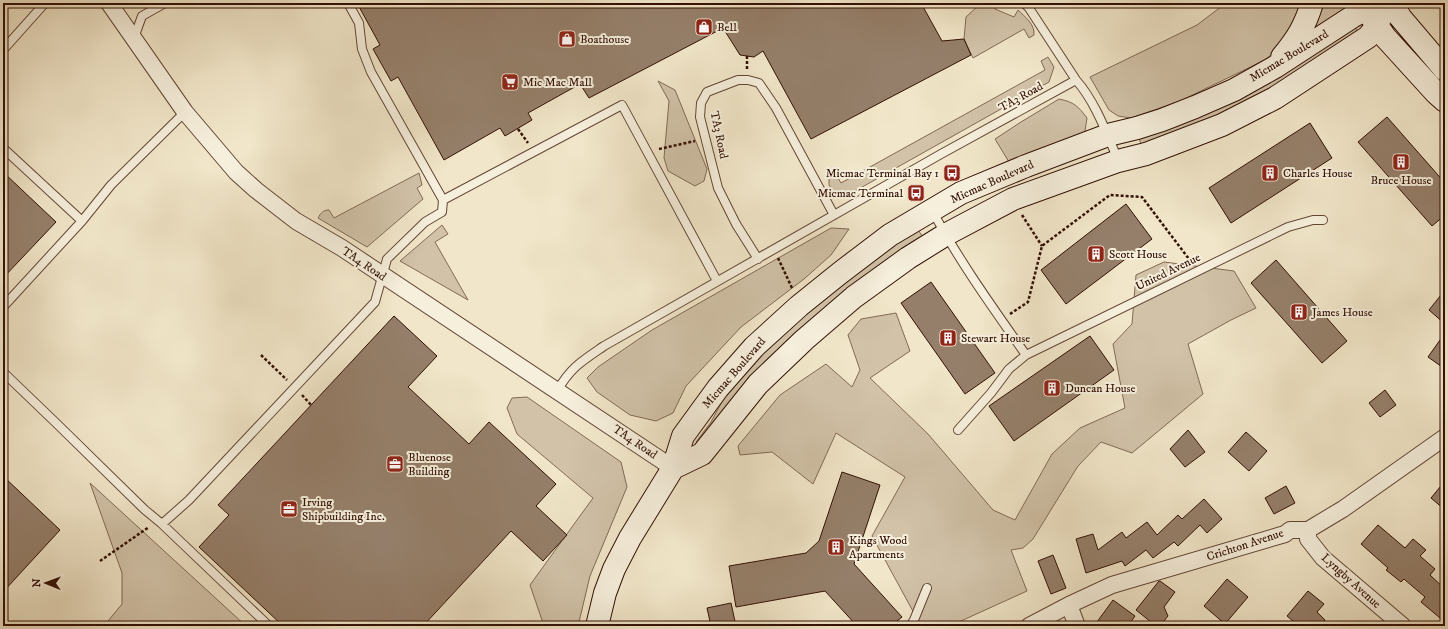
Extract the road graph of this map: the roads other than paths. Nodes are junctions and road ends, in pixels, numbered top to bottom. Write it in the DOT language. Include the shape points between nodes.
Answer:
graph roads {
  1 [pos="45,3"];
  2 [pos="109,3"];
  3 [pos="165,3"];
  4 [pos="348,3"];
  5 [pos="1024,3"];
  6 [pos="1312,3"];
  7 [pos="1393,3"];
  8 [pos="1374,9"];
  9 [pos="134,38"];
  10 [pos="3,50"];
  11 [pos="1275,67"];
  12 [pos="1445,70"];
  13 [pos="1076,80"];
  14 [pos="1445,101"];
  15 [pos="185,112"];
  16 [pos="1108,135"];
  17 [pos="3,148"];
  18 [pos="1118,161"];
  19 [pos="443,200"];
  20 [pos="932,210"];
  21 [pos="834,214"];
  22 [pos="1323,220"];
  23 [pos="82,221"];
  24 [pos="945,235"];
  25 [pos="758,259"];
  26 [pos="382,276"];
  27 [pos="717,282"];
  28 [pos="3,308"];
  29 [pos="1026,355"];
  30 [pos="3,372"];
  31 [pos="557,391"];
  32 [pos="958,430"];
  33 [pos="1445,437"];
  34 [pos="673,468"];
  35 [pos="162,524"];
  36 [pos="1308,530"];
  37 [pos="927,588"];
  38 [pos="1069,605"];
  39 [pos="269,626"];
  40 [pos="597,626"];
  41 [pos="910,626"];
  42 [pos="1029,626"];
  43 [pos="1077,626"];
  44 [pos="1403,626"];
  1 -- 10 [label="lane"];
  2 -- 9 [label="street, TA4 Road"];
  3 -- 9 [label="lane" via="142,16"];
  4 -- 19 [label="lane" via="358,23 362,49 371,72"];
  5 -- 13 [label="lane"];
  6 -- 11 [label="street" via="1306,23"];
  7 -- 12 [label="street" via="1400,17"];
  8 -- 11 [label="street, Micmac Boulevard" via="1352,17"];
  8 -- 14 [label="street" via="1385,37"];
  8 -- 18 [label="street, Micmac Boulevard" via="1368,37 1275,98 1222,126 1146,154"];
  9 -- 15 [label="street, TA4 Road"];
  11 -- 16 [label="street, Micmac Boulevard" via="1234,90 1195,107 1137,128"];
  13 -- 16 [label="lane" via="1084,89"];
  13 -- 21 [label="lane, TA3 Road"];
  15 -- 23 [label="lane" via="111,184"];
  15 -- 26 [label="street, TA4 Road" via="223,158 256,190 296,221 342,248"];
  16 -- 18 [label="lane"];
  16 -- 20 [label="street, Micmac Boulevard" via="960,193"];
  17 -- 23 [label="lane"];
  18 -- 24 [label="street, Micmac Boulevard" via="1013,199"];
  19 -- 26 [label="lane" via="442,212 425,222 387,259"];
  19 -- 27 [label="lane" via="622,105"];
  20 -- 24 [label="lane"];
  20 -- 34 [label="street, Micmac Boulevard" via="890,235 840,272 754,347 718,388 683,436"];
  21 -- 25 [label="lane, TA3 Road"];
  21 -- 25 [label="lane, TA3 Road" via="776,108 759,83 738,80 707,92 701,103 700,117 718,188"];
  22 -- 29 [label="lane, United Avenue" via="1288,227"];
  23 -- 28 [label="lane"];
  24 -- 29 [label="lane"];
  24 -- 34 [label="street, Micmac Boulevard" via="908,258 816,328 758,384 702,454"];
  25 -- 27 [label="lane, TA3 Road"];
  26 -- 31 [label="street, TA4 Road"];
  26 -- 35 [label="lane" via="375,302 189,500"];
  27 -- 31 [label="lane, TA3 Road" via="604,346 575,366"];
  29 -- 32 [label="lane, United Avenue" via="1009,369"];
  30 -- 35 [label="lane"];
  31 -- 34 [label="street, TA4 Road"];
  33 -- 36 [label="street, Crichton Avenue" via="1343,509"];
  34 -- 40 [label="street, Micmac Boulevard" via="614,569"];
  35 -- 39 [label="lane"];
  36 -- 38 [label="street, Crichton Avenue" via="1290,530 1285,534 1112,585"];
  36 -- 44 [label="street, Lyngby Avenue" via="1308,539 1323,558"];
  37 -- 41 [label="lane"];
  38 -- 42 [label="street, Crichton Avenue"];
  38 -- 43 [label="street"];
}
